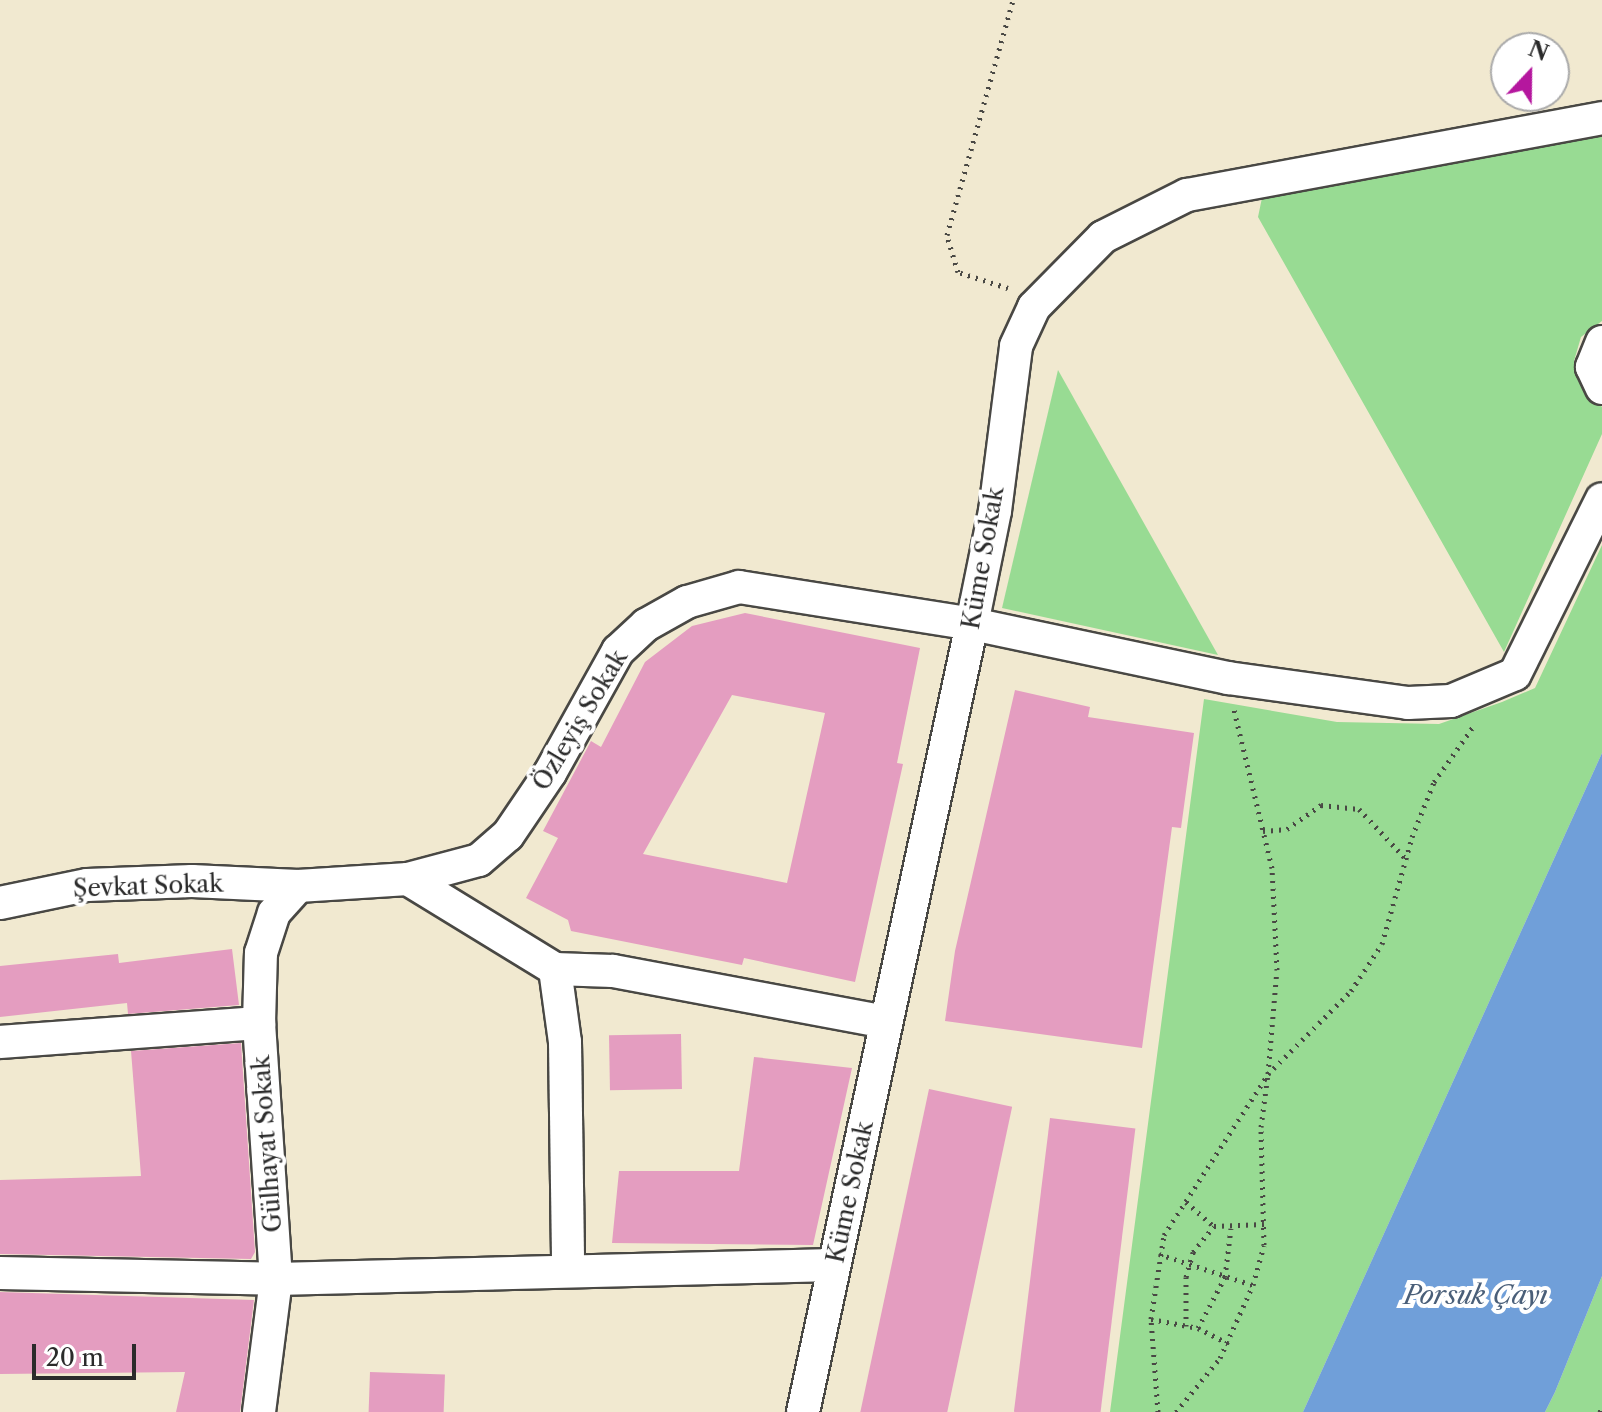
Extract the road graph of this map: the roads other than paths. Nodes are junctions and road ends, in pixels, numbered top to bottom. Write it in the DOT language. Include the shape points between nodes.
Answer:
graph roads {
  1 [pos="1602,118"];
  2 [pos="1602,342"];
  3 [pos="1602,388"];
  4 [pos="1602,499"];
  5 [pos="972,624"];
  6 [pos="408,879"];
  7 [pos="298,886"];
  8 [pos="0,903"];
  9 [pos="555,969"];
  10 [pos="886,1022"];
  11 [pos="259,1023"];
  12 [pos="0,1042"];
  13 [pos="834,1265"];
  14 [pos="568,1270"];
  15 [pos="0,1273"];
  16 [pos="276,1279"];
  17 [pos="259,1412"];
  18 [pos="803,1412"];
  1 -- 5 [label="street, Küme Sokak" via="1187,195 1103,237 1034,307 1016,346 995,511"];
  2 -- 3 [label="street" via="1592,367"];
  4 -- 5 [label="street, Özleyiş Sokak" via="1515,674 1451,701 1408,703 1228,678"];
  5 -- 6 [label="street, Özleyiş Sokak" via="739,587 687,602 646,625 618,651 550,773 508,835 479,860"];
  5 -- 10 [label="street, Küme Sokak"];
  6 -- 7 [label="street, Özleyiş Sokak"];
  6 -- 9 [label="street"];
  7 -- 8 [label="street, Şevkat Sokak" via="192,881 87,885"];
  7 -- 11 [label="street, Gülhayat Sokak" via="274,913 261,953"];
  9 -- 10 [label="street" via="613,971"];
  9 -- 14 [label="street" via="565,1042"];
  10 -- 13 [label="street, Küme Sokak"];
  11 -- 12 [label="street"];
  11 -- 16 [label="street, Gülhayat Sokak"];
  13 -- 14 [label="street"];
  13 -- 18 [label="street, Küme Sokak"];
  14 -- 16 [label="street"];
  15 -- 16 [label="street"];
  16 -- 17 [label="street, Gülhayat Sokak"];
}
